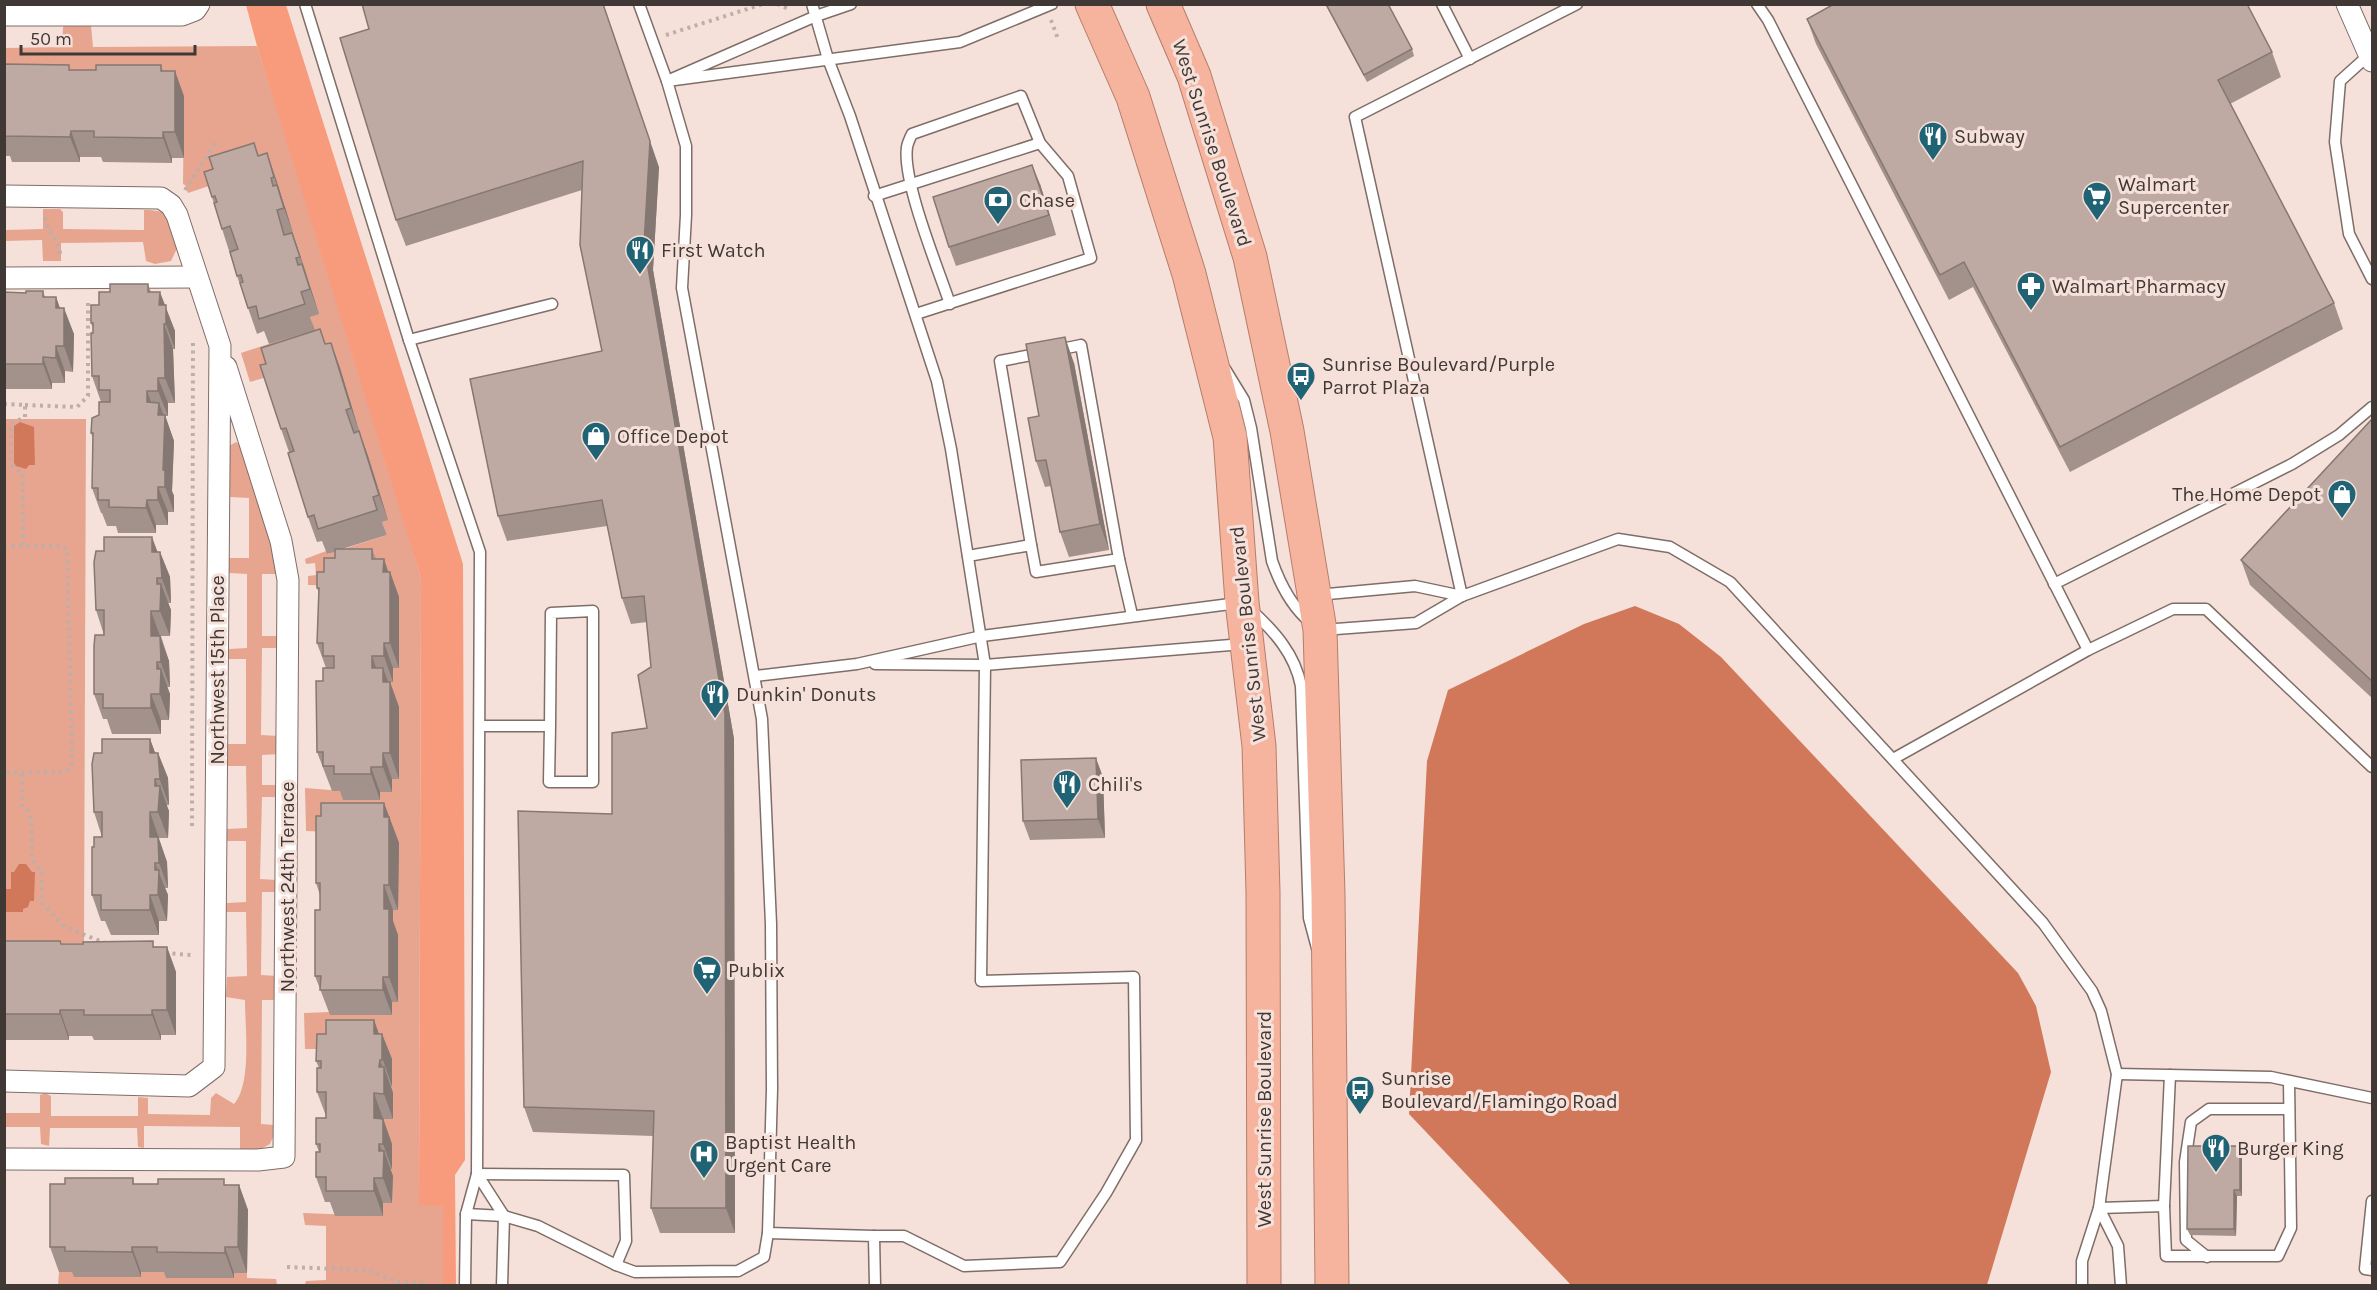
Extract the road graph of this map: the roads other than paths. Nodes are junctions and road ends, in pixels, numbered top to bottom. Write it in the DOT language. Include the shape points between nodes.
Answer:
graph roads {
  1 [pos="199,4"];
  2 [pos="305,4"];
  3 [pos="639,4"];
  4 [pos="812,4"];
  5 [pos="850,4"];
  6 [pos="1052,4"];
  7 [pos="1092,4"];
  8 [pos="1163,4"];
  9 [pos="1442,4"];
  10 [pos="1577,4"];
  11 [pos="1756,4"];
  12 [pos="2347,4"];
  13 [pos="4,15"];
  14 [pos="816,16"];
  15 [pos="2371,57"];
  16 [pos="828,59"];
  17 [pos="1470,59"];
  18 [pos="667,81"];
  19 [pos="1040,143"];
  20 [pos="911,184"];
  21 [pos="4,196"];
  22 [pos="874,196"];
  23 [pos="195,277"];
  24 [pos="4,278"];
  25 [pos="2373,279"];
  26 [pos="552,304"];
  27 [pos="950,304"];
  28 [pos="916,314"];
  29 [pos="409,340"];
  30 [pos="1206,345"];
  31 [pos="220,346"];
  32 [pos="2373,407"];
  33 [pos="1031,545"];
  34 [pos="968,556"];
  35 [pos="1119,559"];
  36 [pos="2054,584"];
  37 [pos="1316,595"];
  38 [pos="1462,596"];
  39 [pos="1242,602"];
  40 [pos="1132,615"];
  41 [pos="1320,630"];
  42 [pos="982,636"];
  43 [pos="1247,643"];
  44 [pos="2088,650"];
  45 [pos="857,664"];
  46 [pos="985,665"];
  47 [pos="755,676"];
  48 [pos="481,726"];
  49 [pos="550,726"];
  50 [pos="1893,759"];
  51 [pos="2373,767"];
  52 [pos="1329,967"];
  53 [pos="2117,1074"];
  54 [pos="2170,1075"];
  55 [pos="2289,1080"];
  56 [pos="4,1081"];
  57 [pos="2373,1098"];
  58 [pos="2289,1109"];
  59 [pos="4,1159"];
  60 [pos="477,1174"];
  61 [pos="2373,1201"];
  62 [pos="2164,1206"];
  63 [pos="2099,1208"];
  64 [pos="466,1214"];
  65 [pos="504,1216"];
  66 [pos="768,1233"];
  67 [pos="874,1236"];
  68 [pos="2207,1257"];
  69 [pos="616,1265"];
  70 [pos="2373,1270"];
  71 [pos="465,1286"];
  72 [pos="502,1286"];
  73 [pos="875,1286"];
  74 [pos="1264,1286"];
  75 [pos="1332,1286"];
  76 [pos="2082,1286"];
  77 [pos="2121,1286"];
  1 -- 13 [label="street" via="182,15"];
  2 -- 29 [label="lane"];
  3 -- 18 [label="lane"];
  4 -- 14 [label="lane"];
  5 -- 14 [label="lane"];
  6 -- 16 [label="lane" via="960,42"];
  7 -- 30 [label="highway, West Sunrise Boulevard" via="1133,97 1189,274"];
  8 -- 37 [label="highway, West Sunrise Boulevard" via="1194,76 1250,257"];
  9 -- 17 [label="lane"];
  10 -- 17 [label="lane"];
  11 -- 36 [label="lane" via="1768,20"];
  12 -- 15 [label="street"];
  14 -- 16 [label="lane"];
  14 -- 18 [label="lane"];
  15 -- 25 [label="lane" via="2340,81 2335,142 2349,234"];
  16 -- 18 [label="lane"];
  16 -- 22 [label="lane"];
  17 -- 38 [label="lane" via="1355,117"];
  18 -- 47 [label="lane" via="686,146 682,288"];
  19 -- 20 [label="lane"];
  19 -- 20 [label="lane" via="1021,96 912,134 906,149"];
  19 -- 27 [label="lane" via="1068,176 1091,258"];
  20 -- 22 [label="lane"];
  20 -- 27 [label="lane"];
  21 -- 23 [label="street, Northwest 15th Place" via="161,198 174,209"];
  22 -- 28 [label="lane"];
  23 -- 24 [label="street"];
  23 -- 31 [label="street, Northwest 15th Place"];
  26 -- 29 [label="lane"];
  27 -- 28 [label="lane"];
  28 -- 34 [label="lane" via="937,381"];
  29 -- 48 [label="lane" via="480,552"];
  30 -- 39 [label="highway, West Sunrise Boulevard" via="1230,437"];
  30 -- 41 [label="lane" via="1244,400 1278,579 1289,598"];
  31 -- 56 [label="street, Northwest 15th Place" via="213,1067 189,1086"];
  31 -- 59 [label="street, Northwest 24th Terrace" via="281,541 288,580 284,1157"];
  32 -- 36 [label="lane" via="2339,435 2292,464"];
  33 -- 34 [label="lane"];
  33 -- 35 [label="lane" via="1036,572"];
  33 -- 35 [label="lane" via="1000,361 1081,345"];
  34 -- 42 [label="lane"];
  35 -- 40 [label="lane"];
  36 -- 44 [label="lane"];
  37 -- 38 [label="lane" via="1416,586"];
  37 -- 41 [label="highway, West Sunrise Boulevard"];
  38 -- 41 [label="lane" via="1416,623"];
  38 -- 50 [label="lane" via="1618,539 1670,547 1730,582"];
  39 -- 40 [label="lane"];
  39 -- 43 [label="highway, West Sunrise Boulevard"];
  39 -- 52 [label="lane" via="1279,638 1299,673 1309,918 1313,940"];
  40 -- 42 [label="lane"];
  41 -- 52 [label="highway, West Sunrise Boulevard"];
  42 -- 45 [label="lane"];
  42 -- 46 [label="lane"];
  43 -- 46 [label="lane"];
  43 -- 74 [label="highway, West Sunrise Boulevard" via="1259,746 1263,892"];
  44 -- 50 [label="lane"];
  44 -- 51 [label="lane" via="2173,609 2206,609"];
  45 -- 46 [label="lane"];
  45 -- 47 [label="lane"];
  46 -- 67 [label="lane" via="981,981 1134,978 1136,1140 1060,1262 964,1266 904,1236"];
  47 -- 66 [label="lane" via="762,718 771,924"];
  48 -- 49 [label="lane"];
  48 -- 60 [label="lane"];
  49 -- 49 [label="lane" via="551,614 593,611 593,782 549,782"];
  50 -- 53 [label="lane" via="2043,922 2086,982 2101,1011"];
  52 -- 75 [label="highway, West Sunrise Boulevard"];
  53 -- 54 [label="lane"];
  53 -- 63 [label="lane"];
  54 -- 55 [label="lane"];
  54 -- 62 [label="lane"];
  55 -- 57 [label="lane"];
  55 -- 58 [label="lane"];
  58 -- 68 [label="lane" via="2291,1228 2278,1256"];
  58 -- 68 [label="lane" via="2210,1109 2191,1122 2185,1162 2186,1240"];
  60 -- 64 [label="lane"];
  60 -- 65 [label="lane"];
  60 -- 69 [label="lane" via="624,1175 626,1241"];
  61 -- 70 [label="lane" via="2364,1269"];
  62 -- 63 [label="lane"];
  62 -- 68 [label="lane" via="2166,1256"];
  63 -- 76 [label="lane" via="2082,1262"];
  63 -- 77 [label="lane" via="2118,1246"];
  64 -- 65 [label="lane"];
  64 -- 71 [label="lane"];
  65 -- 69 [label="lane" via="538,1226"];
  65 -- 72 [label="lane"];
  66 -- 67 [label="lane"];
  66 -- 69 [label="lane" via="764,1257 738,1271 635,1272"];
  67 -- 73 [label="lane"];
}
